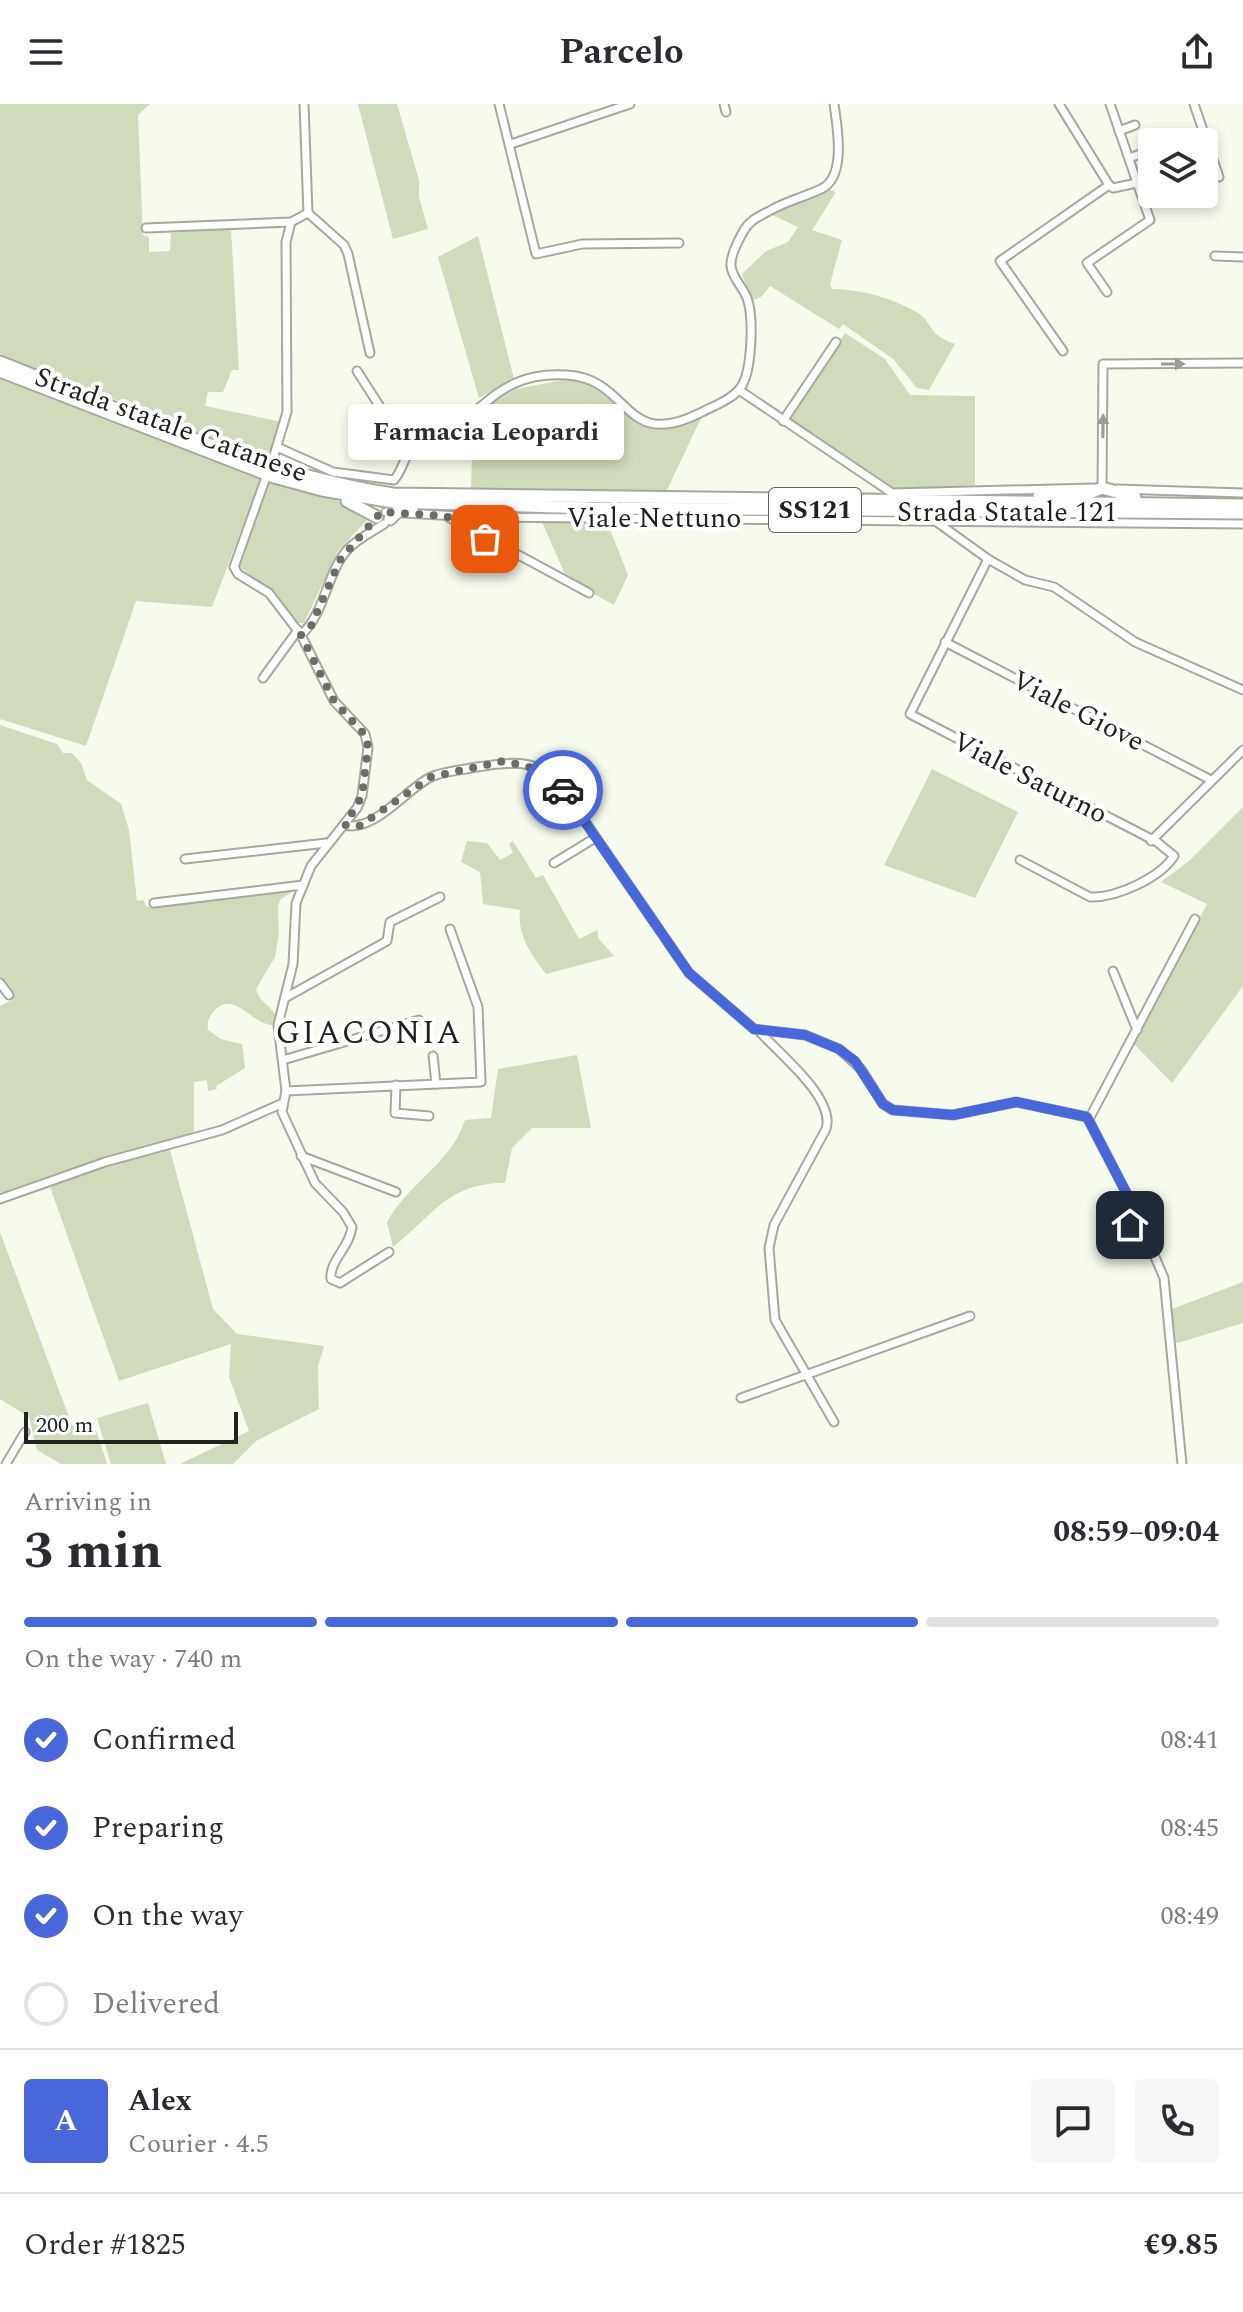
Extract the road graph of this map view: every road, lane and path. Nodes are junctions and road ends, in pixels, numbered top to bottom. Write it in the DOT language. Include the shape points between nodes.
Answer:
graph roads {
  1 [pos="304,104"];
  2 [pos="499,104"];
  3 [pos="630,104"];
  4 [pos="834,104"];
  5 [pos="1059,104"];
  6 [pos="1110,104"];
  7 [pos="1194,104"];
  8 [pos="1135,125"];
  9 [pos="1119,131"];
  10 [pos="511,144"];
  11 [pos="1138,155"];
  12 [pos="1129,158"];
  13 [pos="1219,177"];
  14 [pos="1137,183"];
  15 [pos="1109,185"];
  16 [pos="308,213"];
  17 [pos="291,222"];
  18 [pos="146,228"];
  19 [pos="679,243"];
  20 [pos="1215,256"];
  21 [pos="1243,257"];
  22 [pos="1107,292"];
  23 [pos="836,342"];
  24 [pos="1063,351"];
  25 [pos="370,353"];
  26 [pos="0,362"];
  27 [pos="1243,363"];
  28 [pos="0,371"];
  29 [pos="357,371"];
  30 [pos="739,390"];
  31 [pos="783,421"];
  32 [pos="277,447"];
  33 [pos="409,452"];
  34 [pos="272,462"];
  35 [pos="265,480"];
  36 [pos="297,484"];
  37 [pos="1102,488"];
  38 [pos="1243,493"];
  39 [pos="978,503"];
  40 [pos="1187,504"];
  41 [pos="1243,505"];
  42 [pos="388,513"];
  43 [pos="1243,513"];
  44 [pos="446,516"];
  45 [pos="934,520"];
  46 [pos="1243,524"];
  47 [pos="988,559"];
  48 [pos="589,593"];
  49 [pos="299,632"];
  50 [pos="945,642"];
  51 [pos="263,678"];
  52 [pos="1243,690"];
  53 [pos="1243,750"];
  54 [pos="1211,780"];
  55 [pos="345,825"];
  56 [pos="595,838"];
  57 [pos="1151,841"];
  58 [pos="326,843"];
  59 [pos="185,859"];
  60 [pos="1020,860"];
  61 [pos="554,863"];
  62 [pos="303,885"];
  63 [pos="440,897"];
  64 [pos="154,903"];
  65 [pos="1195,919"];
  66 [pos="450,929"];
  67 [pos="1113,971"];
  68 [pos="0,983"];
  69 [pos="9,995"];
  70 [pos="285,998"];
  71 [pos="419,1020"];
  72 [pos="758,1029"];
  73 [pos="1137,1030"];
  74 [pos="433,1056"];
  75 [pos="283,1060"];
  76 [pos="436,1084"];
  77 [pos="396,1085"];
  78 [pos="286,1091"];
  79 [pos="283,1103"];
  80 [pos="429,1116"];
  81 [pos="1089,1119"];
  82 [pos="301,1156"];
  83 [pos="396,1192"];
  84 [pos="0,1199"];
  85 [pos="389,1252"];
  86 [pos="970,1316"];
  87 [pos="805,1374"];
  88 [pos="741,1398"];
  89 [pos="834,1422"];
  90 [pos="25,1432"];
  91 [pos="6,1464"];
  92 [pos="1182,1464"];
  1 -- 16 [label="street"];
  2 -- 10 [label="street"];
  3 -- 10 [label="street"];
  4 -- 30 [label="street" via="839,159 830,181 750,222 732,260 752,321 746,376"];
  5 -- 15 [label="street"];
  6 -- 9 [label="street"];
  7 -- 13 [label="street"];
  8 -- 9 [label="street"];
  9 -- 12 [label="street"];
  10 -- 19 [label="street" via="536,254 582,244"];
  11 -- 12 [label="street"];
  12 -- 14 [label="street"];
  14 -- 15 [label="street"];
  14 -- 22 [label="street" via="1150,220 1087,263"];
  15 -- 24 [label="street" via="1000,261"];
  16 -- 17 [label="street"];
  16 -- 25 [label="street" via="344,245"];
  17 -- 18 [label="street"];
  17 -- 32 [label="street" via="286,242 289,387"];
  20 -- 21 [label="street"];
  23 -- 31 [label="street"];
  26 -- 42 [label="main road, Strada statale Catanese / SS121" via="261,463 323,481"];
  37 -- 27 [label="street, one-way" via="1103,364"];
  28 -- 36 [label="main road, Strada statale Catanese / SS121"];
  29 -- 33 [label="street"];
  30 -- 31 [label="street"];
  30 -- 33 [label="street" via="678,424 659,427 637,418 594,381 567,375 529,378 493,394 444,434"];
  31 -- 37 [label="street" via="892,493"];
  32 -- 33 [label="street" via="333,472 394,480"];
  32 -- 34 [label="street"];
  35 -- 49 [label="street" via="234,567 269,593"];
  36 -- 42 [label="main road, Strada statale Catanese / SS121"];
  36 -- 42 [label="main road"];
  37 -- 38 [label="street"];
  37 -- 39 [label="main road" via="1085,495 1000,496"];
  37 -- 40 [label="main road" via="1122,497"];
  39 -- 40 [label="main road, Strada Statale 121 / SS121"];
  39 -- 42 [label="main road, Strada Statale 121 / SS121" via="474,498"];
  40 -- 41 [label="main road, Strada Statale 121 / SS121"];
  42 -- 43 [label="main road, Strada Statale 121 / SS121" via="474,506"];
  42 -- 44 [label="street, Viale Nettuno"];
  42 -- 49 [label="street" via="340,560 311,626"];
  44 -- 45 [label="street, Viale Nettuno"];
  44 -- 48 [label="street"];
  45 -- 46 [label="street, Viale Nettuno"];
  45 -- 47 [label="street"];
  47 -- 50 [label="street"];
  47 -- 52 [label="street" via="1025,580 1054,587 1135,642"];
  49 -- 51 [label="street"];
  49 -- 55 [label="street" via="334,701 366,736 362,796"];
  50 -- 54 [label="street, Viale Giove"];
  50 -- 57 [label="street, Viale Saturno" via="910,714"];
  53 -- 54 [label="street"];
  54 -- 57 [label="street"];
  55 -- 56 [label="street" via="358,827 431,777 512,761 552,775"];
  55 -- 58 [label="street"];
  56 -- 61 [label="street"];
  56 -- 72 [label="street" via="689,973"];
  57 -- 60 [label="street" via="1172,853 1172,860 1141,881 1099,897"];
  58 -- 59 [label="street"];
  58 -- 62 [label="street"];
  62 -- 64 [label="street"];
  62 -- 70 [label="street" via="296,903 293,964"];
  63 -- 70 [label="street" via="390,922 387,941"];
  65 -- 73 [label="street"];
  66 -- 76 [label="street" via="478,1007 481,1082"];
  67 -- 73 [label="street"];
  68 -- 69 [label="street"];
  70 -- 75 [label="street" via="278,1025"];
  71 -- 75 [label="street"];
  72 -- 81 [label="street" via="805,1035 839,1049 855,1061 883,1104 893,1110 953,1115 1016,1102"];
  72 -- 87 [label="street" via="813,1088 828,1115 826,1129 774,1225 769,1248 771,1311"];
  73 -- 81 [label="street"];
  74 -- 76 [label="street"];
  75 -- 78 [label="street"];
  76 -- 77 [label="street"];
  77 -- 78 [label="street"];
  77 -- 80 [label="street" via="395,1113"];
  78 -- 79 [label="street"];
  79 -- 82 [label="street"];
  79 -- 84 [label="street" via="222,1130 105,1162"];
  81 -- 92 [label="street" via="1129,1198 1133,1230 1152,1250 1164,1278"];
  82 -- 83 [label="street"];
  82 -- 85 [label="street" via="318,1189 352,1227 344,1252 331,1268 331,1279 340,1283"];
  86 -- 87 [label="street"];
  87 -- 88 [label="street"];
  87 -- 89 [label="street"];
  90 -- 91 [label="street"];
}
